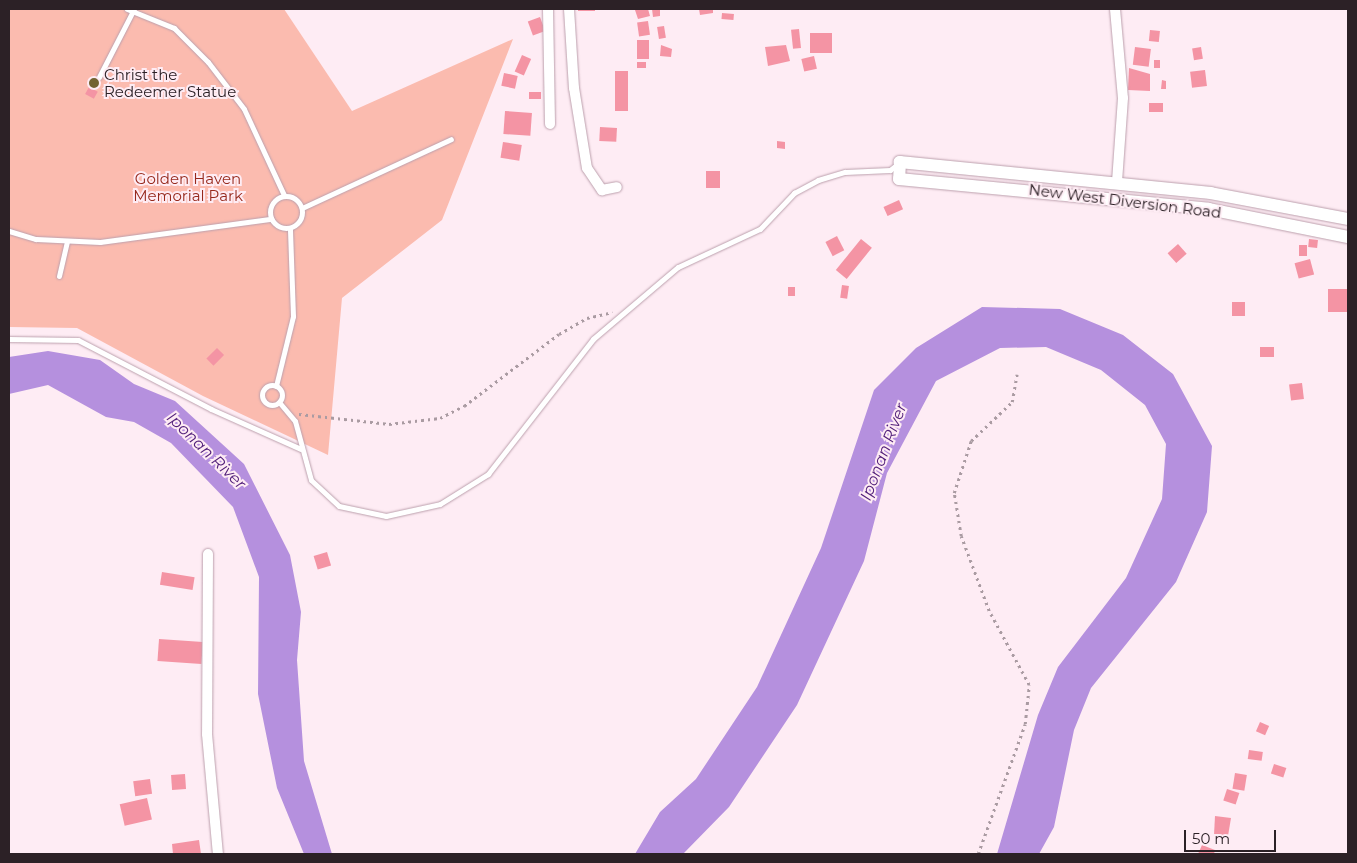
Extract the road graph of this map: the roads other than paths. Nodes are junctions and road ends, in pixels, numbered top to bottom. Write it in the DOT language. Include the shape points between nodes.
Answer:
graph roads {
  1 [pos="127,9"];
  2 [pos="548,9"];
  3 [pos="569,9"];
  4 [pos="1115,9"];
  5 [pos="134,10"];
  6 [pos="99,77"];
  7 [pos="550,124"];
  8 [pos="451,139"];
  9 [pos="894,175"];
  10 [pos="1117,182"];
  11 [pos="617,187"];
  12 [pos="284,195"];
  13 [pos="302,208"];
  14 [pos="271,219"];
  15 [pos="1348,220"];
  16 [pos="290,228"];
  17 [pos="9,231"];
  18 [pos="1348,237"];
  19 [pos="67,242"];
  20 [pos="59,276"];
  21 [pos="9,339"];
  22 [pos="276,386"];
  23 [pos="279,402"];
  24 [pos="302,449"];
  25 [pos="208,554"];
  26 [pos="218,854"];
  1 -- 5 [label="lane"];
  2 -- 7 [label="street"];
  3 -- 11 [label="street" via="574,88 588,168 602,190"];
  4 -- 10 [label="street" via="1123,98"];
  5 -- 6 [label="lane"];
  5 -- 12 [label="lane" via="174,28 208,62 244,109"];
  8 -- 13 [label="lane"];
  9 -- 10 [label="street, New West Diversion Road" via="900,162"];
  9 -- 18 [label="street, New West Diversion Road" via="1209,209"];
  9 -- 24 [label="lane" via="844,172 818,180 788,198 760,229 678,268 626,310 577,357 488,474 440,504 386,516 356,513 322,494 311,480"];
  10 -- 15 [label="street, New West Diversion Road" via="1211,193"];
  12 -- 13 [label="lane" via="294,197"];
  12 -- 14 [label="lane" via="271,204"];
  13 -- 16 [label="lane" via="298,222"];
  14 -- 16 [label="lane" via="277,226"];
  14 -- 19 [label="lane" via="146,238"];
  16 -- 22 [label="lane" via="293,316"];
  17 -- 19 [label="lane"];
  19 -- 20 [label="lane"];
  21 -- 24 [label="lane" via="48,336 101,349 211,409"];
  22 -- 23 [label="lane" via="282,393"];
  22 -- 23 [label="lane" via="264,389 263,398 270,404"];
  23 -- 24 [label="lane" via="290,412 300,432"];
  25 -- 26 [label="street" via="207,734"];
}
